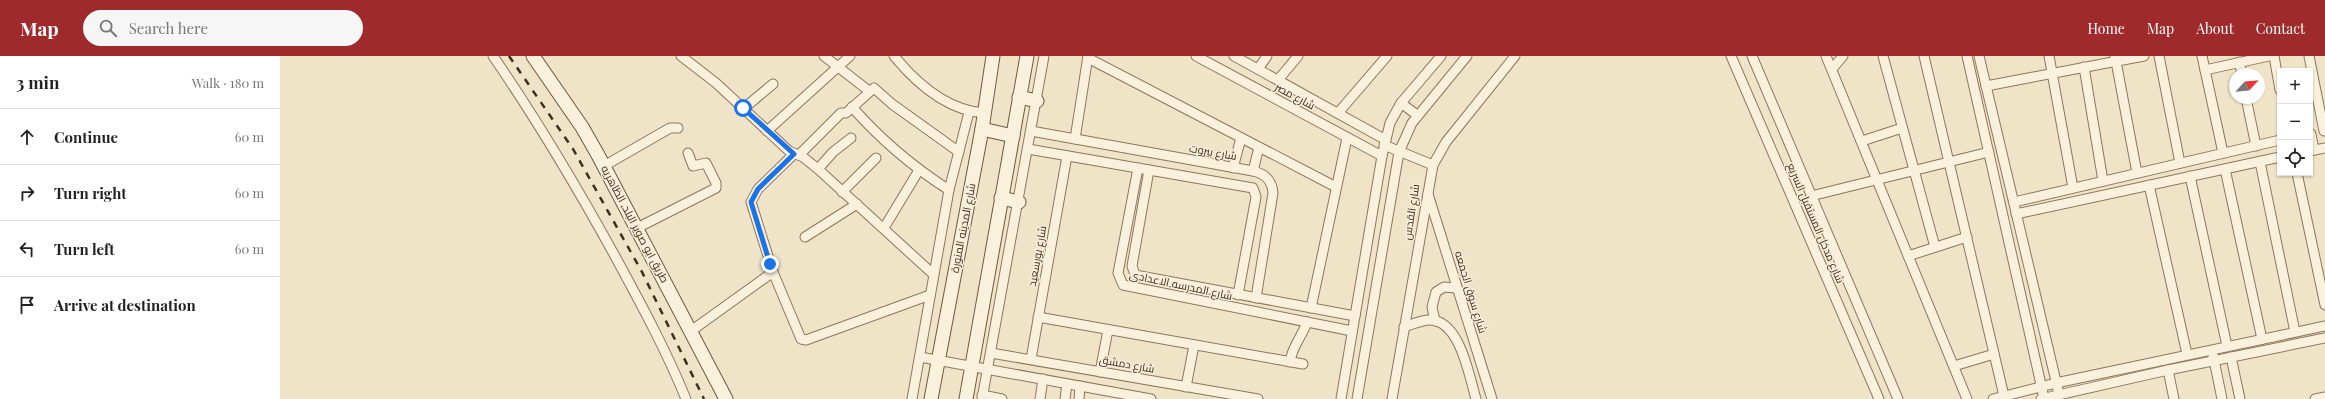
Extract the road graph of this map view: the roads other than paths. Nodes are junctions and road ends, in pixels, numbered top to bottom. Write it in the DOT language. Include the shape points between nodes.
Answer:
graph roads {
  1 [pos="493,56"];
  2 [pos="533,56"];
  3 [pos="681,56"];
  4 [pos="824,56"];
  5 [pos="850,56"];
  6 [pos="894,56"];
  7 [pos="993,56"];
  8 [pos="1027,56"];
  9 [pos="1044,56"];
  10 [pos="1196,56"];
  11 [pos="1234,56"];
  12 [pos="1267,56"];
  13 [pos="1298,56"];
  14 [pos="1387,56"];
  15 [pos="1441,56"];
  16 [pos="1467,56"];
  17 [pos="1515,56"];
  18 [pos="1731,56"];
  19 [pos="1752,56"];
  20 [pos="1826,56"];
  21 [pos="1843,56"];
  22 [pos="1883,56"];
  23 [pos="1924,56"];
  24 [pos="1967,56"];
  25 [pos="1979,56"];
  26 [pos="2049,56"];
  27 [pos="2144,56"];
  28 [pos="2159,56"];
  29 [pos="2202,56"];
  30 [pos="2269,56"];
  31 [pos="2274,56"];
  32 [pos="2309,56"];
  33 [pos="1088,57"];
  34 [pos="2116,59"];
  35 [pos="2243,60"];
  36 [pos="837,67"];
  37 [pos="2084,68"];
  38 [pos="1258,69"];
  39 [pos="1832,69"];
  40 [pos="2205,70"];
  41 [pos="2277,73"];
  42 [pos="2052,74"];
  43 [pos="1278,80"];
  44 [pos="773,84"];
  45 [pos="1986,86"];
  46 [pos="869,91"];
  47 [pos="1019,97"];
  48 [pos="1037,101"];
  49 [pos="1402,103"];
  50 [pos="2247,104"];
  51 [pos="852,107"];
  52 [pos="743,108"];
  53 [pos="969,112"];
  54 [pos="984,113"];
  55 [pos="1338,113"];
  56 [pos="1418,115"];
  57 [pos="678,128"];
  58 [pos="1902,128"];
  59 [pos="982,129"];
  60 [pos="1031,131"];
  61 [pos="2325,131"];
  62 [pos="767,132"];
  63 [pos="2313,133"];
  64 [pos="1012,136"];
  65 [pos="851,138"];
  66 [pos="1241,138"];
  67 [pos="1347,138"];
  68 [pos="1078,140"];
  69 [pos="1862,141"];
  70 [pos="2277,141"];
  71 [pos="1385,142"];
  72 [pos="2256,146"];
  73 [pos="1259,148"];
  74 [pos="2325,148"];
  75 [pos="1028,149"];
  76 [pos="2313,151"];
  77 [pos="959,152"];
  78 [pos="1400,152"];
  79 [pos="1989,152"];
  80 [pos="688,153"];
  81 [pos="2223,153"];
  82 [pos="796,154"];
  83 [pos="1067,156"];
  84 [pos="1168,156"];
  85 [pos="1382,156"];
  86 [pos="876,158"];
  87 [pos="1078,158"];
  88 [pos="2277,159"];
  89 [pos="1949,162"];
  90 [pos="2260,162"];
  91 [pos="2180,163"];
  92 [pos="1218,165"];
  93 [pos="1433,165"];
  94 [pos="604,166"];
  95 [pos="1138,168"];
  96 [pos="1233,168"];
  97 [pos="818,169"];
  98 [pos="2225,169"];
  99 [pos="919,170"];
  100 [pos="1149,170"];
  101 [pos="1914,170"];
  102 [pos="1253,171"];
  103 [pos="1165,172"];
  104 [pos="2137,173"];
  105 [pos="2190,176"];
  106 [pos="2298,176"];
  107 [pos="1878,179"];
  108 [pos="1215,181"];
  109 [pos="2103,181"];
  110 [pos="2149,185"];
  111 [pos="1336,187"];
  112 [pos="2073,188"];
  113 [pos="950,190"];
  114 [pos="842,192"];
  115 [pos="1427,192"];
  116 [pos="1811,196"];
  117 [pos="1001,198"];
  118 [pos="1019,202"];
  119 [pos="2014,202"];
  120 [pos="857,204"];
  121 [pos="2016,214"];
  122 [pos="637,228"];
  123 [pos="884,228"];
  124 [pos="805,237"];
  125 [pos="1967,237"];
  126 [pos="1935,247"];
  127 [pos="1908,256"];
  128 [pos="773,272"];
  129 [pos="933,274"];
  130 [pos="1456,288"];
  131 [pos="2034,293"];
  132 [pos="1238,294"];
  133 [pos="930,295"];
  134 [pos="2022,296"];
  135 [pos="1256,298"];
  136 [pos="2325,305"];
  137 [pos="1311,308"];
  138 [pos="1355,316"];
  139 [pos="1038,317"];
  140 [pos="1435,321"];
  141 [pos="1307,322"];
  142 [pos="1404,326"];
  143 [pos="2325,326"];
  144 [pos="1108,330"];
  145 [pos="691,331"];
  146 [pos="1352,331"];
  147 [pos="2295,332"];
  148 [pos="2325,338"];
  149 [pos="2262,339"];
  150 [pos="1194,344"];
  151 [pos="2227,346"];
  152 [pos="2212,350"];
  153 [pos="991,353"];
  154 [pos="1994,354"];
  155 [pos="2187,354"];
  156 [pos="920,357"];
  157 [pos="2231,357"];
  158 [pos="1031,359"];
  159 [pos="938,360"];
  160 [pos="2214,360"];
  161 [pos="1290,362"];
  162 [pos="1303,364"];
  163 [pos="971,366"];
  164 [pos="1954,366"];
  165 [pos="988,369"];
  166 [pos="2168,370"];
  167 [pos="1100,372"];
  168 [pos="1113,374"];
  169 [pos="1043,379"];
  170 [pos="2056,383"];
  171 [pos="1067,384"];
  172 [pos="1080,386"];
  173 [pos="2042,386"];
  174 [pos="1186,387"];
  175 [pos="1110,392"];
  176 [pos="2059,394"];
  177 [pos="2004,396"];
  178 [pos="982,397"];
  179 [pos="2325,397"];
  180 [pos="1137,398"];
  181 [pos="686,399"];
  182 [pos="726,399"];
  183 [pos="912,399"];
  184 [pos="931,399"];
  185 [pos="966,399"];
  186 [pos="1002,399"];
  187 [pos="1040,399"];
  188 [pos="1065,399"];
  189 [pos="1078,399"];
  190 [pos="1151,399"];
  191 [pos="1258,399"];
  192 [pos="1341,399"];
  193 [pos="1357,399"];
  194 [pos="1392,399"];
  195 [pos="1476,399"];
  196 [pos="1492,399"];
  197 [pos="1879,399"];
  198 [pos="1898,399"];
  199 [pos="1967,399"];
  200 [pos="1993,399"];
  201 [pos="2042,399"];
  202 [pos="2174,399"];
  203 [pos="2222,399"];
  204 [pos="2240,399"];
  205 [pos="2315,399"];
  1 -- 181 [label="street" via="551,142 584,198 636,293"];
  2 -- 94 [label="main road, طريق ابو صوير البلد, الظاهريه" via="582,127"];
  3 -- 52 [label="street" via="706,74"];
  4 -- 36 [label="street"];
  5 -- 36 [label="street"];
  6 -- 53 [label="street" via="929,89 952,106"];
  7 -- 54 [label="main road, شارع المدينه المنورة"];
  8 -- 47 [label="main road"];
  9 -- 48 [label="street"];
  10 -- 67 [label="street, شارع مصر"];
  11 -- 38 [label="street, شارع مصر"];
  12 -- 38 [label="street"];
  13 -- 43 [label="street"];
  14 -- 55 [label="street"];
  15 -- 49 [label="street"];
  16 -- 56 [label="street, شارع القدس"];
  17 -- 93 [label="street, شارع القدس" via="1446,142"];
  18 -- 197 [label="street, شارع مدخل المستقبل السريع"];
  19 -- 116 [label="street, شارع مدخل المستقبل السريع"];
  20 -- 39 [label="street"];
  21 -- 39 [label="street"];
  22 -- 58 [label="street"];
  23 -- 89 [label="street"];
  24 -- 79 [label="street"];
  25 -- 45 [label="street"];
  26 -- 42 [label="street"];
  27 -- 34 [label="street"];
  28 -- 91 [label="street"];
  29 -- 40 [label="street"];
  30 -- 35 [label="street"];
  31 -- 41 [label="street"];
  32 -- 61 [label="street"];
  33 -- 66 [label="street"];
  33 -- 68 [label="street"];
  34 -- 37 [label="street"];
  34 -- 104 [label="street"];
  35 -- 40 [label="street"];
  36 -- 46 [label="street"];
  36 -- 62 [label="street"];
  37 -- 42 [label="street"];
  37 -- 109 [label="street"];
  38 -- 43 [label="street, شارع مصر"];
  39 -- 69 [label="street"];
  40 -- 81 [label="street"];
  42 -- 45 [label="street"];
  42 -- 112 [label="street"];
  43 -- 55 [label="street, شارع مصر"];
  44 -- 52 [label="street"];
  45 -- 119 [label="street"];
  46 -- 51 [label="street"];
  46 -- 77 [label="street" via="875,89"];
  47 -- 48 [label="main road"];
  47 -- 64 [label="main road"];
  48 -- 60 [label="street"];
  49 -- 56 [label="street"];
  49 -- 71 [label="street" via="1390,124"];
  50 -- 72 [label="street"];
  51 -- 82 [label="street" via="846,113 841,113"];
  51 -- 99 [label="street" via="890,147"];
  52 -- 62 [label="street"];
  53 -- 54 [label="street"];
  53 -- 77 [label="street"];
  54 -- 59 [label="main road, شارع المدينه المنورة"];
  55 -- 71 [label="street, شارع مصر"];
  56 -- 78 [label="street, شارع القدس" via="1407,132"];
  57 -- 94 [label="street" via="670,128"];
  58 -- 69 [label="street"];
  58 -- 101 [label="street"];
  59 -- 64 [label="main road"];
  59 -- 159 [label="main road, شارع المدينه المنورة"];
  60 -- 68 [label="street, شارع بيروت"];
  60 -- 75 [label="street"];
  61 -- 63 [label="street"];
  62 -- 82 [label="street"];
  64 -- 117 [label="main road"];
  65 -- 97 [label="street" via="833,152"];
  66 -- 73 [label="street"];
  66 -- 96 [label="street"];
  67 -- 85 [label="street, شارع مصر"];
  67 -- 111 [label="street"];
  68 -- 84 [label="street, شارع بيروت"];
  68 -- 87 [label="street"];
  69 -- 107 [label="street"];
  70 -- 72 [label="street"];
  71 -- 78 [label="street, شارع مصر"];
  71 -- 85 [label="street"];
  72 -- 81 [label="street"];
  73 -- 102 [label="street"];
  73 -- 111 [label="street"];
  74 -- 76 [label="street"];
  75 -- 83 [label="street"];
  75 -- 118 [label="street"];
  77 -- 113 [label="street"];
  78 -- 93 [label="street, شارع مصر"];
  78 -- 193 [label="street, شارع القدس"];
  79 -- 89 [label="street"];
  79 -- 134 [label="street"];
  80 -- 122 [label="street" via="693,166 706,163 716,188"];
  81 -- 91 [label="street"];
  82 -- 97 [label="street"];
  82 -- 128 [label="street" via="758,189 751,202"];
  83 -- 87 [label="street"];
  83 -- 139 [label="street, شارع بورسعيد"];
  84 -- 92 [label="street, شارع بيروت"];
  84 -- 103 [label="street"];
  85 -- 138 [label="street"];
  86 -- 114 [label="street"];
  87 -- 95 [label="street"];
  88 -- 90 [label="street"];
  89 -- 101 [label="street"];
  89 -- 125 [label="street"];
  90 -- 98 [label="street"];
  90 -- 147 [label="street"];
  91 -- 104 [label="street"];
  92 -- 96 [label="street, شارع بيروت"];
  92 -- 108 [label="street"];
  93 -- 115 [label="street, شارع القدس"];
  94 -- 122 [label="main road, طريق ابو صوير البلد, الظاهريه"];
  95 -- 100 [label="street"];
  95 -- 141 [label="street, شارع المدرسه الاعدادى" via="1118,273 1123,286"];
  96 -- 102 [label="street, شارع بيروت"];
  97 -- 114 [label="street"];
  98 -- 105 [label="street"];
  98 -- 149 [label="street"];
  99 -- 113 [label="street"];
  99 -- 123 [label="street"];
  100 -- 103 [label="street"];
  100 -- 132 [label="street, شارع المدرسه الاعدادى" via="1133,272 1141,277"];
  101 -- 107 [label="street"];
  101 -- 126 [label="street"];
  102 -- 135 [label="street, شارع بيروت" via="1265,175 1270,180 1273,193"];
  103 -- 108 [label="street"];
  104 -- 109 [label="street"];
  105 -- 110 [label="street"];
  105 -- 151 [label="street"];
  106 -- 136 [label="street"];
  107 -- 116 [label="street"];
  107 -- 127 [label="street"];
  108 -- 132 [label="street" via="1250,186 1256,194"];
  109 -- 112 [label="street"];
  110 -- 121 [label="street"];
  110 -- 155 [label="street"];
  111 -- 137 [label="street"];
  112 -- 119 [label="street"];
  113 -- 129 [label="street"];
  114 -- 120 [label="street"];
  115 -- 130 [label="street, شارع سوق الجمعه"];
  115 -- 142 [label="street, شارع القدس"];
  116 -- 198 [label="street, شارع مدخل المستقبل السريع"];
  117 -- 118 [label="main road"];
  117 -- 163 [label="main road"];
  118 -- 153 [label="street"];
  119 -- 121 [label="street"];
  120 -- 123 [label="street"];
  120 -- 124 [label="street"];
  121 -- 131 [label="street"];
  122 -- 145 [label="main road, طريق ابو صوير البلد, الظاهريه"];
  123 -- 129 [label="street"];
  125 -- 126 [label="street"];
  125 -- 154 [label="street"];
  126 -- 127 [label="street"];
  127 -- 164 [label="street"];
  128 -- 133 [label="street" via="800,337 804,340"];
  128 -- 145 [label="street"];
  129 -- 133 [label="street"];
  130 -- 140 [label="street" via="1444,287 1436,292 1432,307"];
  130 -- 196 [label="street, شارع سوق الجمعه"];
  131 -- 134 [label="street"];
  131 -- 170 [label="street"];
  132 -- 135 [label="street, شارع المدرسه الاعدادى"];
  133 -- 156 [label="street"];
  134 -- 173 [label="street"];
  135 -- 137 [label="street, شارع المدرسه الاعدادى"];
  137 -- 138 [label="street, شارع المدرسه الاعدادى"];
  138 -- 146 [label="street"];
  139 -- 144 [label="street"];
  139 -- 158 [label="street, شارع بورسعيد"];
  140 -- 142 [label="street"];
  140 -- 195 [label="street" via="1448,328 1457,339"];
  141 -- 146 [label="street, شارع المدرسه الاعدادى"];
  141 -- 161 [label="street" via="1293,349"];
  142 -- 194 [label="street, شارع القدس"];
  143 -- 147 [label="street"];
  144 -- 150 [label="street"];
  144 -- 167 [label="street"];
  145 -- 182 [label="main road, طريق ابو صوير البلد, الظاهريه"];
  146 -- 192 [label="street"];
  147 -- 149 [label="street"];
  148 -- 157 [label="street"];
  149 -- 151 [label="street"];
  150 -- 161 [label="street"];
  150 -- 174 [label="street"];
  151 -- 152 [label="street"];
  152 -- 155 [label="street"];
  152 -- 160 [label="street"];
  153 -- 158 [label="street, شارع دمشق"];
  153 -- 165 [label="street"];
  154 -- 164 [label="street"];
  154 -- 177 [label="street"];
  155 -- 170 [label="street"];
  156 -- 159 [label="street"];
  156 -- 183 [label="street"];
  157 -- 160 [label="street"];
  157 -- 204 [label="street"];
  158 -- 167 [label="street, شارع دمشق"];
  159 -- 163 [label="street"];
  159 -- 184 [label="main road, شارع المدينه المنورة"];
  160 -- 166 [label="street"];
  160 -- 203 [label="street"];
  161 -- 162 [label="street"];
  163 -- 165 [label="street"];
  163 -- 185 [label="main road"];
  164 -- 199 [label="street"];
  165 -- 169 [label="street"];
  165 -- 178 [label="street"];
  166 -- 176 [label="street"];
  166 -- 202 [label="street"];
  167 -- 168 [label="street, شارع دمشق"];
  168 -- 174 [label="street, شارع دمشق"];
  168 -- 175 [label="street"];
  169 -- 171 [label="street"];
  169 -- 187 [label="street"];
  170 -- 173 [label="street"];
  170 -- 176 [label="street"];
  171 -- 172 [label="street"];
  171 -- 188 [label="street"];
  172 -- 175 [label="street"];
  172 -- 189 [label="street"];
  173 -- 177 [label="street"];
  173 -- 201 [label="street"];
  174 -- 191 [label="street, شارع دمشق"];
  175 -- 180 [label="street"];
  176 -- 201 [label="street"];
  177 -- 200 [label="street"];
  178 -- 186 [label="street"];
  179 -- 205 [label="street"];
  180 -- 190 [label="street"];
}
